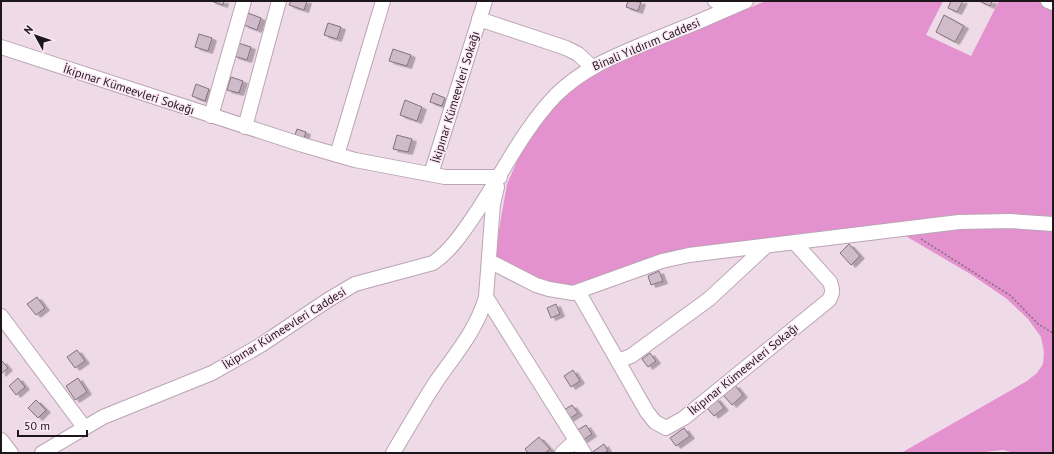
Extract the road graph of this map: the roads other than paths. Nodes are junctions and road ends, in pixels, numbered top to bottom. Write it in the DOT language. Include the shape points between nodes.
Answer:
graph roads {
  1 [pos="244,1"];
  2 [pos="280,1"];
  3 [pos="383,1"];
  4 [pos="485,1"];
  5 [pos="716,1"];
  6 [pos="746,1"];
  7 [pos="1048,1"];
  8 [pos="1053,3"];
  9 [pos="732,7"];
  10 [pos="479,19"];
  11 [pos="1,47"];
  12 [pos="592,66"];
  13 [pos="211,116"];
  14 [pos="245,127"];
  15 [pos="337,155"];
  16 [pos="431,174"];
  17 [pos="500,177"];
  18 [pos="1053,224"];
  19 [pos="795,243"];
  20 [pos="765,247"];
  21 [pos="489,261"];
  22 [pos="579,293"];
  23 [pos="486,297"];
  24 [pos="1,316"];
  25 [pos="618,361"];
  26 [pos="84,427"];
  27 [pos="1,440"];
  28 [pos="576,440"];
  29 [pos="11,453"];
  30 [pos="42,453"];
  31 [pos="393,453"];
  32 [pos="562,453"];
  33 [pos="584,453"];
  1 -- 13 [label="street, İkipınar Kümeevleri Sokağı"];
  2 -- 14 [label="street"];
  3 -- 15 [label="street"];
  4 -- 10 [label="street, İkipınar Kümeevleri Sokağı"];
  5 -- 9 [label="street"];
  6 -- 9 [label="street, Binali Yıldırım Caddesi"];
  7 -- 8 [label="street"];
  9 -- 12 [label="street, Binali Yıldırım Caddesi"];
  10 -- 12 [label="street, İkipınar Kümeevleri Sokağı" via="566,48"];
  10 -- 16 [label="street, İkipınar Kümeevleri Sokağı"];
  11 -- 13 [label="street, İkipınar Kümeevleri Sokağı"];
  12 -- 17 [label="street, Binali Yıldırım Caddesi" via="569,83 542,112"];
  13 -- 14 [label="street, İkipınar Kümeevleri Sokağı"];
  14 -- 15 [label="street, İkipınar Kümeevleri Sokağı"];
  15 -- 16 [label="street, İkipınar Kümeevleri Sokağı"];
  16 -- 17 [label="street, İkipınar Kümeevleri Sokağı" via="445,177"];
  17 -- 21 [label="street" via="493,204"];
  17 -- 26 [label="street, İkipınar Kümeevleri Caddesi" via="453,244 433,263 355,284 261,345 212,373"];
  18 -- 19 [label="street" via="980,221"];
  19 -- 20 [label="street"];
  19 -- 25 [label="street, İkipınar Kümeevleri Sokağı" via="830,282 833,289 829,300 672,426 660,426 647,412"];
  20 -- 22 [label="street" via="675,258"];
  20 -- 25 [label="street" via="709,299 631,356"];
  21 -- 22 [label="street" via="549,289"];
  21 -- 23 [label="street"];
  22 -- 25 [label="street, İkipınar Kümeevleri Sokağı"];
  23 -- 28 [label="street"];
  23 -- 31 [label="street" via="476,325 426,398"];
  24 -- 26 [label="street"];
  26 -- 30 [label="street, İkipınar Kümeevleri Caddesi"];
  27 -- 29 [label="street"];
  28 -- 32 [label="street"];
  28 -- 33 [label="street"];
}
